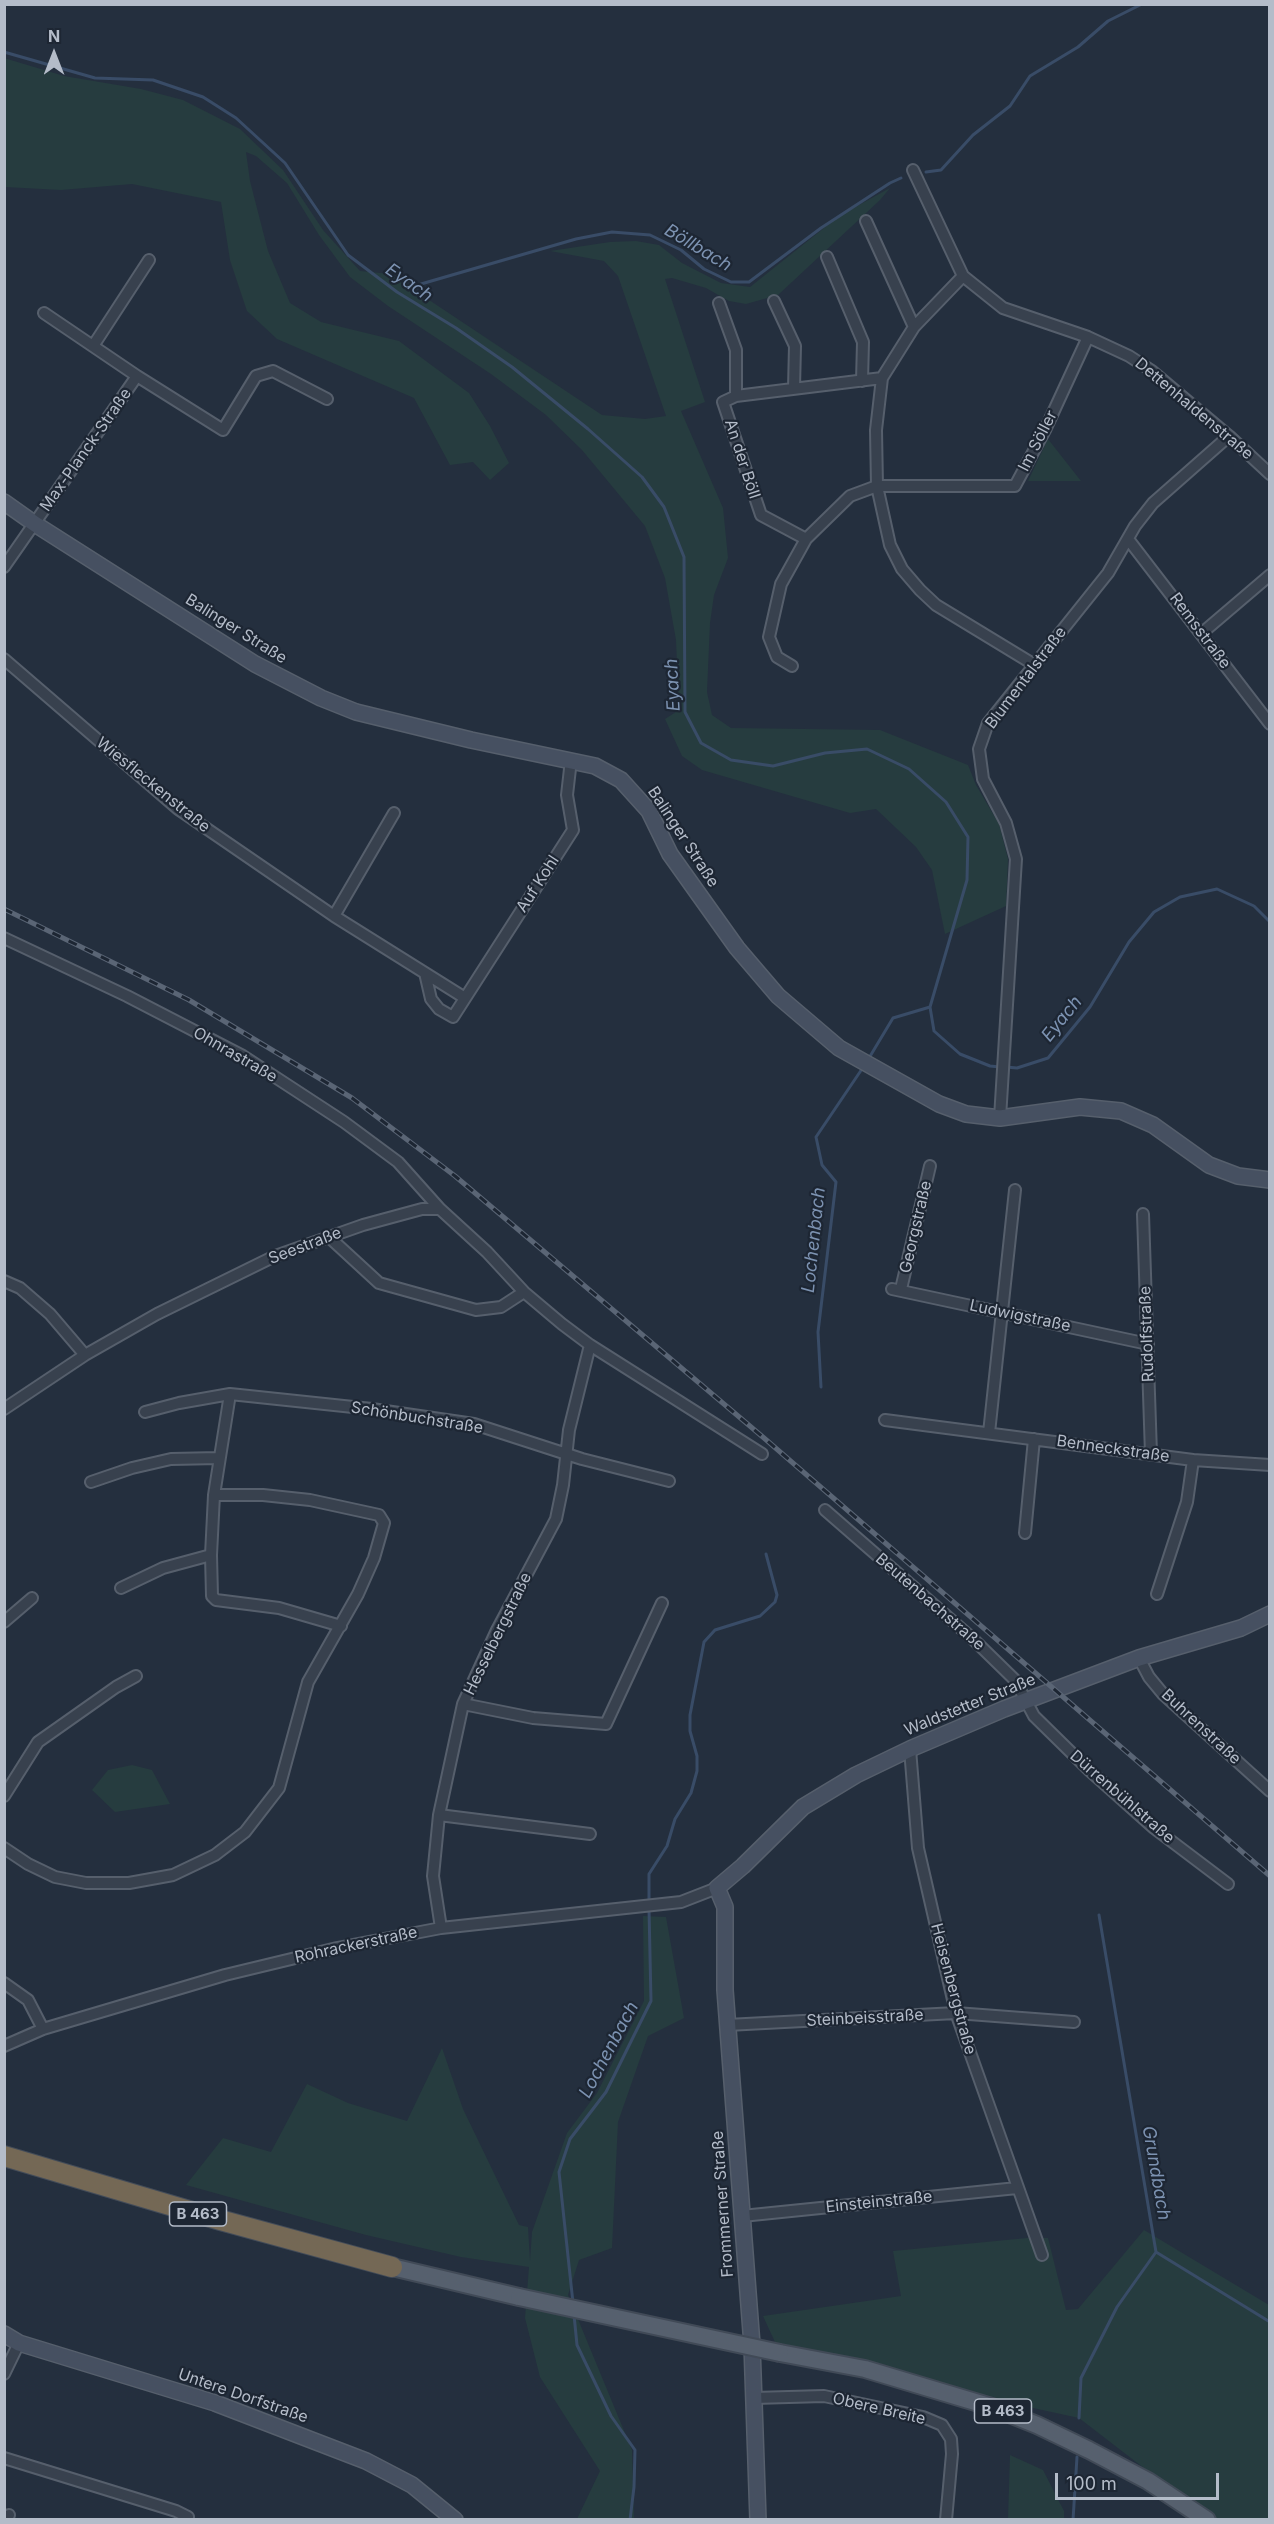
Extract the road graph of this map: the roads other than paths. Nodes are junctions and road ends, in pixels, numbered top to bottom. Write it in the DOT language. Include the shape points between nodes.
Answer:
graph roads {
  1 [pos="913,170"];
  2 [pos="866,221"];
  3 [pos="827,256"];
  4 [pos="149,260"];
  5 [pos="963,276"];
  6 [pos="774,301"];
  7 [pos="719,303"];
  8 [pos="44,313"];
  9 [pos="914,327"];
  10 [pos="1088,337"];
  11 [pos="93,346"];
  12 [pos="137,376"];
  13 [pos="882,378"];
  14 [pos="862,381"];
  15 [pos="794,388"];
  16 [pos="736,396"];
  17 [pos="327,399"];
  18 [pos="1229,436"];
  19 [pos="1269,474"];
  20 [pos="878,486"];
  21 [pos="4,502"];
  22 [pos="35,524"];
  23 [pos="806,539"];
  24 [pos="1128,539"];
  25 [pos="4,567"];
  26 [pos="1269,575"];
  27 [pos="1202,633"];
  28 [pos="6,664"];
  29 [pos="1033,664"];
  30 [pos="792,666"];
  31 [pos="1269,724"];
  32 [pos="571,760"];
  33 [pos="394,813"];
  34 [pos="334,916"];
  35 [pos="4,938"];
  36 [pos="425,973"];
  37 [pos="465,998"];
  38 [pos="1001,1112"];
  39 [pos="930,1166"];
  40 [pos="1269,1180"];
  41 [pos="1015,1190"];
  42 [pos="440,1209"];
  43 [pos="1143,1214"];
  44 [pos="329,1237"];
  45 [pos="4,1281"];
  46 [pos="897,1289"];
  47 [pos="524,1292"];
  48 [pos="1000,1312"];
  49 [pos="1148,1344"];
  50 [pos="590,1345"];
  51 [pos="85,1355"];
  52 [pos="230,1394"];
  53 [pos="4,1409"];
  54 [pos="145,1412"];
  55 [pos="885,1420"];
  56 [pos="989,1433"];
  57 [pos="1034,1439"];
  58 [pos="567,1452"];
  59 [pos="762,1454"];
  60 [pos="1150,1454"];
  61 [pos="219,1458"];
  62 [pos="1193,1460"];
  63 [pos="1269,1465"];
  64 [pos="669,1481"];
  65 [pos="91,1482"];
  66 [pos="214,1495"];
  67 [pos="825,1510"];
  68 [pos="1025,1533"];
  69 [pos="211,1555"];
  70 [pos="121,1588"];
  71 [pos="1157,1594"];
  72 [pos="32,1598"];
  73 [pos="662,1604"];
  74 [pos="1269,1614"];
  75 [pos="4,1622"];
  76 [pos="341,1626"];
  77 [pos="1139,1658"];
  78 [pos="136,1676"];
  79 [pos="1026,1701"];
  80 [pos="463,1704"];
  81 [pos="910,1749"];
  82 [pos="1269,1791"];
  83 [pos="4,1796"];
  84 [pos="439,1815"];
  85 [pos="590,1834"];
  86 [pos="4,1848"];
  87 [pos="1228,1884"];
  88 [pos="717,1888"];
  89 [pos="441,1928"];
  90 [pos="4,1983"];
  91 [pos="956,2013"];
  92 [pos="1074,2022"];
  93 [pos="727,2025"];
  94 [pos="43,2029"];
  95 [pos="4,2046"];
  96 [pos="4,2156"];
  97 [pos="1017,2188"];
  98 [pos="742,2216"];
  99 [pos="1042,2255"];
  100 [pos="392,2267"];
  101 [pos="4,2334"];
  102 [pos="20,2343"];
  103 [pos="4,2374"];
  104 [pos="754,2398"];
  105 [pos="4,2458"];
  106 [pos="191,2519"];
  107 [pos="455,2520"];
  108 [pos="759,2520"];
  109 [pos="946,2520"];
  110 [pos="1207,2520"];
  1 -- 5 [label="street, Dettenhaldenstraße"];
  2 -- 9 [label="street"];
  3 -- 14 [label="street" via="863,342"];
  4 -- 11 [label="street"];
  5 -- 9 [label="street"];
  5 -- 10 [label="street, Dettenhaldenstraße" via="1003,308"];
  6 -- 15 [label="street" via="795,346"];
  7 -- 16 [label="street, An der Böll" via="736,350"];
  8 -- 11 [label="street, Max-Planck-Straße"];
  9 -- 13 [label="street"];
  10 -- 18 [label="street, Dettenhaldenstraße" via="1152,371"];
  10 -- 20 [label="street, Im Söller" via="1016,486"];
  11 -- 12 [label="street, Max-Planck-Straße"];
  12 -- 17 [label="street, Max-Planck-Straße" via="223,430 256,376 273,371"];
  12 -- 22 [label="street, Max-Planck-Straße"];
  13 -- 14 [label="street, An der Böll"];
  13 -- 20 [label="street" via="876,430"];
  14 -- 15 [label="street, An der Böll"];
  15 -- 16 [label="street, An der Böll"];
  16 -- 23 [label="street, An der Böll" via="723,402 761,515"];
  18 -- 19 [label="street, Dettenhaldenstraße"];
  18 -- 24 [label="street, Blumentalstraße" via="1153,503"];
  20 -- 23 [label="street" via="850,496"];
  20 -- 29 [label="street" via="890,545 902,569 936,605"];
  21 -- 22 [label="street, Balinger Straße"];
  22 -- 25 [label="street"];
  22 -- 32 [label="street, Balinger Straße" via="255,664 321,698 357,712"];
  23 -- 30 [label="street" via="781,585 769,637 777,657"];
  24 -- 27 [label="street, Remsstraße"];
  24 -- 29 [label="street, Blumentalstraße" via="1108,573"];
  26 -- 27 [label="street"];
  27 -- 31 [label="street, Remsstraße"];
  28 -- 34 [label="street, Wiesfleckenstraße" via="178,809"];
  29 -- 38 [label="street, Blumentalstraße" via="988,723 979,749 983,779 1006,823 1016,860"];
  32 -- 37 [label="street, Auf Kohl" via="567,795 573,830"];
  32 -- 38 [label="street, Balinger Straße" via="595,766 621,780 649,811 670,854 737,948 778,996 819,1033 939,1104 966,1114"];
  33 -- 34 [label="street"];
  34 -- 36 [label="street, Wiesfleckenstraße"];
  35 -- 42 [label="street, Ohnrastraße" via="243,1056 398,1162"];
  36 -- 37 [label="street, Wiesfleckenstraße"];
  36 -- 37 [label="street" via="431,999 439,1009 453,1017"];
  38 -- 40 [label="street, Balinger Straße" via="1080,1107 1121,1111 1153,1125 1209,1164 1239,1176"];
  39 -- 46 [label="street, Georgstraße"];
  41 -- 48 [label="street"];
  42 -- 44 [label="street, Seestraße" via="422,1209"];
  42 -- 47 [label="street"];
  43 -- 49 [label="street, Rudolfstraße"];
  44 -- 47 [label="street" via="379,1284 476,1310 501,1307"];
  44 -- 51 [label="street, Seestraße" via="275,1256 198,1292"];
  45 -- 51 [label="street" via="20,1288 50,1314"];
  46 -- 48 [label="street, Ludwigstraße"];
  47 -- 50 [label="street"];
  48 -- 49 [label="street, Ludwigstraße"];
  48 -- 56 [label="street"];
  49 -- 60 [label="street, Rudolfstraße"];
  50 -- 58 [label="street, Hesselbergstraße"];
  50 -- 59 [label="street"];
  51 -- 53 [label="street, Seestraße"];
  52 -- 54 [label="street, Schönbuchstraße"];
  52 -- 58 [label="street, Schönbuchstraße" via="474,1424"];
  52 -- 61 [label="street"];
  55 -- 56 [label="street, Benneckstraße"];
  56 -- 57 [label="street, Benneckstraße"];
  57 -- 60 [label="street, Benneckstraße"];
  57 -- 68 [label="street, Benneckstraße"];
  58 -- 64 [label="street, Schönbuchstraße"];
  58 -- 80 [label="street, Hesselbergstraße" via="555,1519"];
  60 -- 62 [label="street, Benneckstraße"];
  61 -- 65 [label="street" via="171,1459"];
  61 -- 66 [label="street"];
  62 -- 63 [label="street, Benneckstraße"];
  62 -- 71 [label="street, Benneckstraße" via="1187,1502"];
  66 -- 69 [label="street"];
  66 -- 76 [label="street" via="310,1500 379,1515 384,1523 374,1558"];
  67 -- 79 [label="street, Beutenbachstraße" via="973,1639 1015,1680"];
  69 -- 70 [label="street" via="163,1568"];
  69 -- 76 [label="street" via="212,1596 216,1600 279,1608"];
  72 -- 75 [label="street"];
  73 -- 80 [label="street" via="606,1724 533,1718"];
  74 -- 77 [label="street, Waldstetter Straße" via="1213,1638"];
  76 -- 86 [label="street" via="308,1682 279,1788 245,1832 215,1855 173,1875 129,1884 86,1883 55,1877"];
  77 -- 79 [label="street, Waldstetter Straße"];
  77 -- 82 [label="street, Buhrenstraße" via="1163,1694"];
  78 -- 83 [label="street" via="39,1742"];
  79 -- 81 [label="street, Waldstetter Straße"];
  79 -- 87 [label="street, Dürrenbühlstraße" via="1034,1716 1089,1770 1154,1828"];
  80 -- 84 [label="street, Hesselbergstraße"];
  81 -- 88 [label="street, Waldstetter Straße" via="803,1807"];
  81 -- 91 [label="street, Heisenbergstraße" via="918,1848"];
  84 -- 85 [label="street"];
  84 -- 89 [label="street, Hesselbergstraße" via="433,1876"];
  88 -- 89 [label="street, Rohrackerstraße" via="681,1902"];
  88 -- 93 [label="street, Frommerner Straße" via="724,1907"];
  89 -- 94 [label="street, Rohrackerstraße" via="225,1975"];
  90 -- 94 [label="street" via="28,2000"];
  91 -- 92 [label="street, Steinbeisstraße"];
  91 -- 93 [label="street, Steinbeisstraße"];
  91 -- 97 [label="street, Heisenbergstraße"];
  93 -- 98 [label="street, Frommerner Straße"];
  94 -- 95 [label="street, Rohrackerstraße"];
  96 -- 100 [label="highway, B 463"];
  97 -- 98 [label="street, Einsteinstraße"];
  97 -- 99 [label="street, Heisenbergstraße"];
  98 -- 104 [label="street, Frommerner Straße"];
  100 -- 110 [label="main road, B 463, bridge" via="865,2369 992,2407 1149,2481"];
  101 -- 102 [label="street, Untere Dorfstraße"];
  102 -- 103 [label="street"];
  102 -- 107 [label="street, Untere Dorfstraße" via="215,2403 366,2461 412,2485"];
  104 -- 108 [label="street, Frommerner Straße"];
  104 -- 109 [label="street, Obere Breite" via="824,2396 922,2417 942,2426 951,2439 952,2454"];
  105 -- 106 [label="street" via="159,2505"];
}
